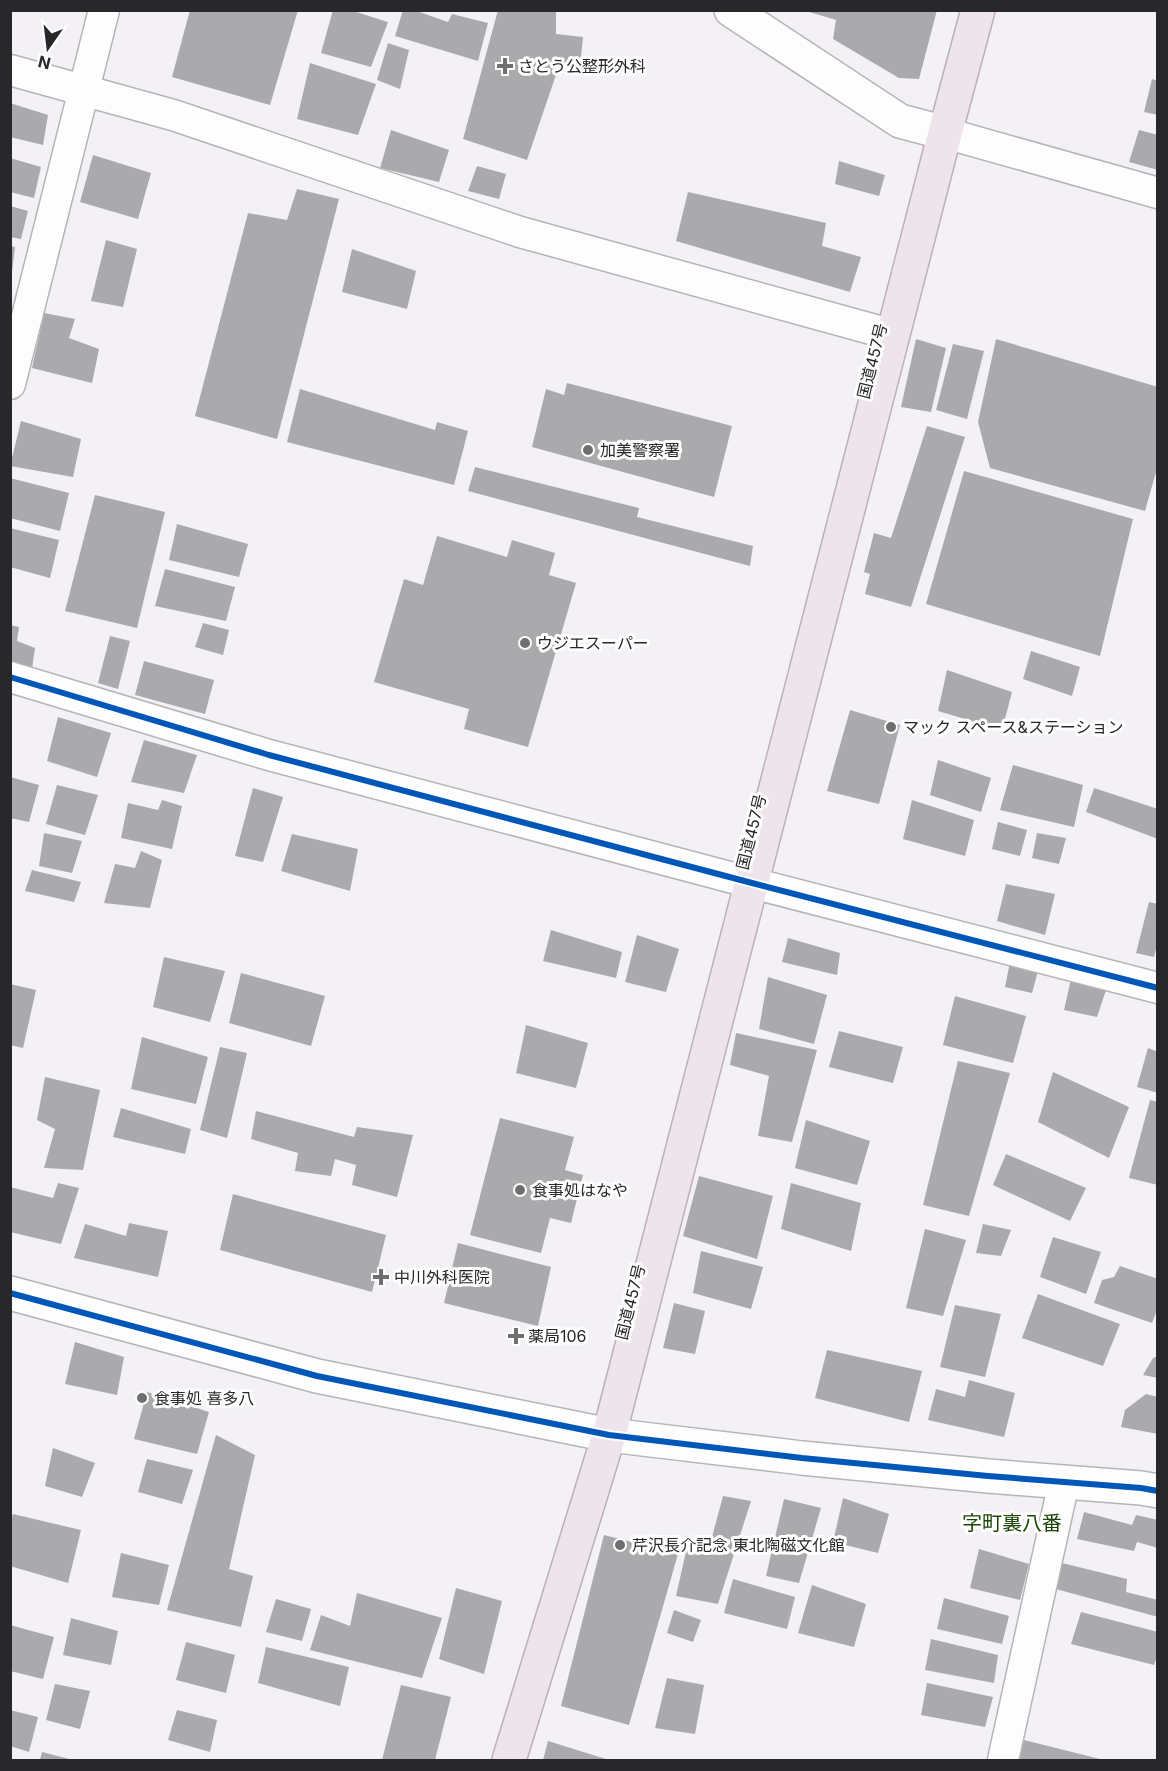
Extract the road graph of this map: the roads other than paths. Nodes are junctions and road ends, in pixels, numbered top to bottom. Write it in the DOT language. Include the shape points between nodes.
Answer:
graph roads {
  1 [pos="104,10"];
  2 [pos="731,10"];
  3 [pos="978,10"];
  4 [pos="10,70"];
  5 [pos="84,90"];
  6 [pos="945,133"];
  7 [pos="1158,193"];
  8 [pos="893,335"];
  9 [pos="10,384"];
  10 [pos="10,677"];
  11 [pos="752,883"];
  12 [pos="1158,988"];
  13 [pos="10,1293"];
  14 [pos="609,1435"];
  15 [pos="1064,1482"];
  16 [pos="1158,1491"];
  17 [pos="509,1761"];
  18 [pos="1003,1761"];
  1 -- 5 [label="street"];
  2 -- 6 [label="street" via="900,121"];
  3 -- 6 [label="highway, 国道457号"];
  4 -- 5 [label="street"];
  5 -- 8 [label="street" via="173,115 520,232"];
  5 -- 9 [label="street"];
  6 -- 7 [label="street"];
  6 -- 8 [label="highway, 国道457号"];
  8 -- 11 [label="highway, 国道457号"];
  10 -- 11 [label="street" via="269,755"];
  11 -- 12 [label="street"];
  11 -- 14 [label="highway, 国道457号"];
  13 -- 14 [label="street" via="317,1376"];
  14 -- 15 [label="street" via="802,1458"];
  14 -- 17 [label="highway, 国道457号"];
  15 -- 16 [label="street"];
  15 -- 18 [label="street"];
}
